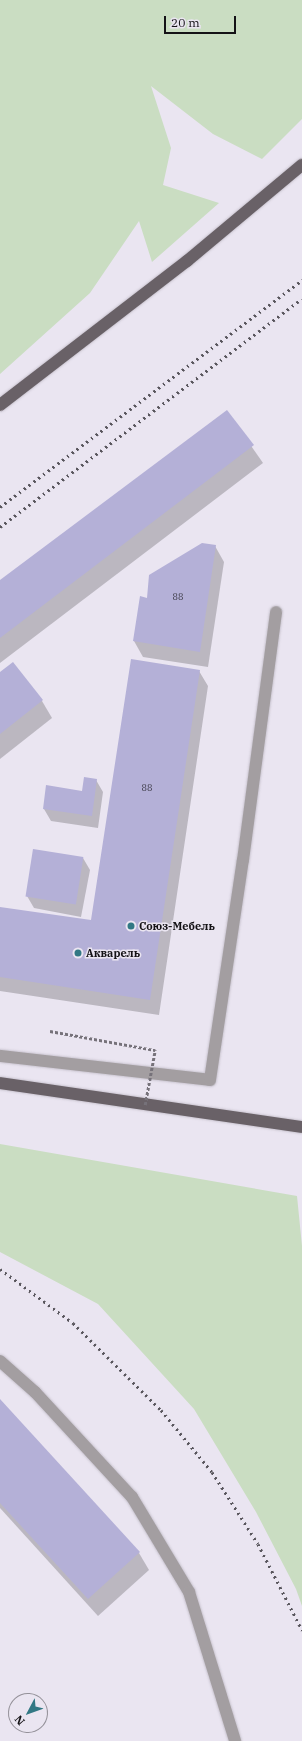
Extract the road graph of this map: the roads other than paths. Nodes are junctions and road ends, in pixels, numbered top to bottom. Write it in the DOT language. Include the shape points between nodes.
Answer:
graph roads {
  1 [pos="302,157"];
  2 [pos="302,165"];
  3 [pos="275,188"];
  4 [pos="0,405"];
  5 [pos="276,612"];
  6 [pos="0,1056"];
  7 [pos="0,1083"];
  8 [pos="302,1127"];
  9 [pos="0,1361"];
  10 [pos="235,1741"];
  1 -- 3 [label="main road"];
  2 -- 3 [label="main road"];
  3 -- 4 [label="main road" via="187,261"];
  5 -- 6 [label="lane" via="237,859 210,1080"];
  7 -- 8 [label="main road"];
  9 -- 10 [label="lane" via="35,1392 132,1496 189,1592"];
}
